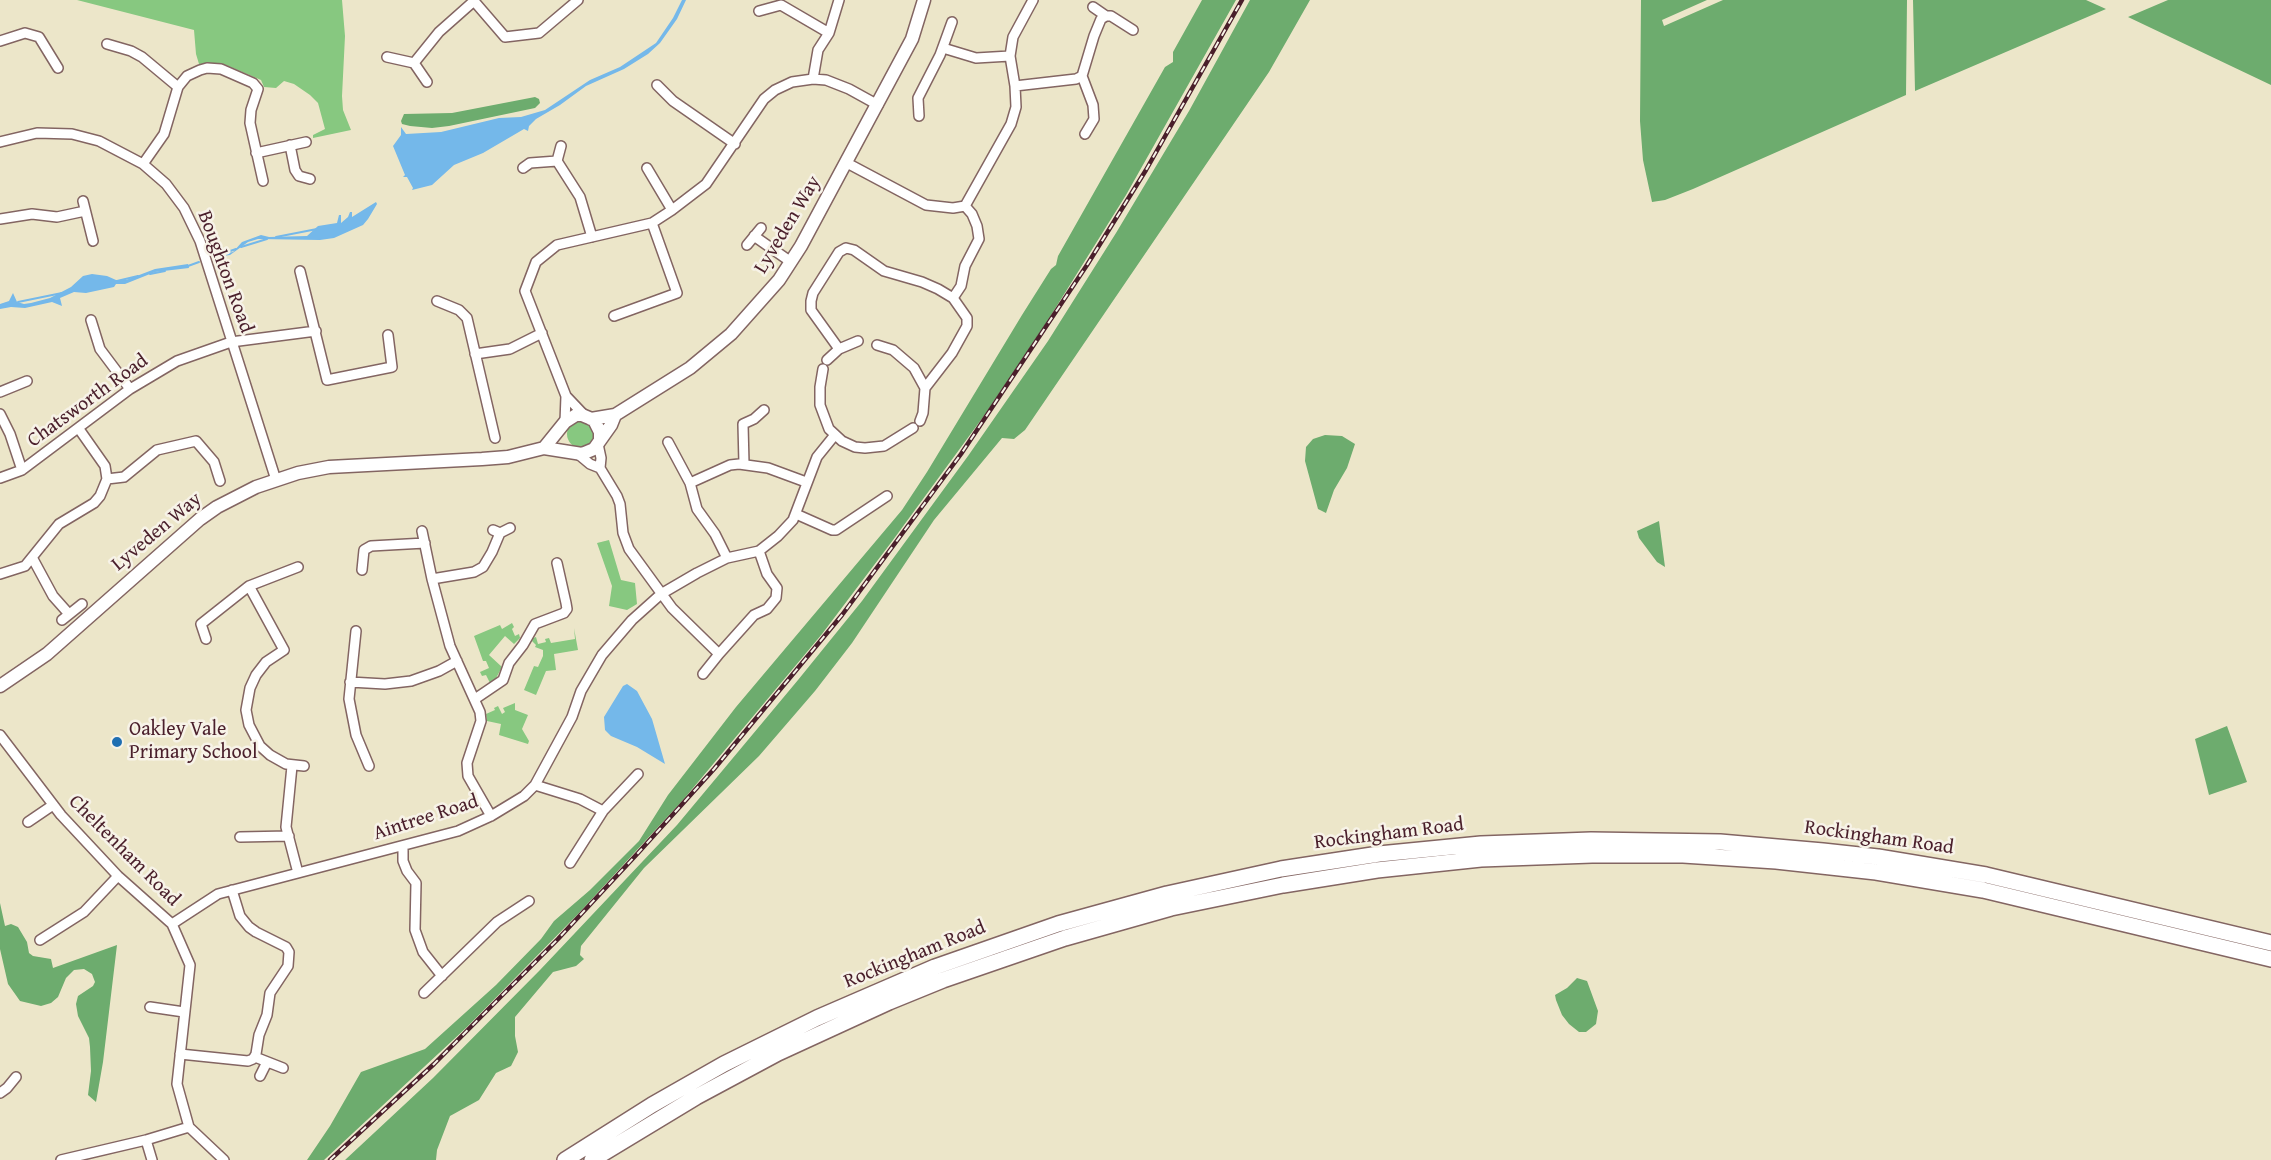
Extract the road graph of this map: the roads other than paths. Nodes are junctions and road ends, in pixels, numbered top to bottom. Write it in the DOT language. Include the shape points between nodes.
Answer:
graph roads {
  1 [pos="578,0"];
  2 [pos="839,0"];
  3 [pos="924,0"];
  4 [pos="1033,0"];
  5 [pos="1093,7"];
  6 [pos="759,11"];
  7 [pos="1106,16"];
  8 [pos="952,22"];
  9 [pos="1133,30"];
  10 [pos="829,33"];
  11 [pos="0,41"];
  12 [pos="107,44"];
  13 [pos="943,48"];
  14 [pos="1010,56"];
  15 [pos="387,57"];
  16 [pos="414,63"];
  17 [pos="58,68"];
  18 [pos="1082,76"];
  19 [pos="813,79"];
  20 [pos="427,82"];
  21 [pos="657,85"];
  22 [pos="1015,86"];
  23 [pos="178,87"];
  24 [pos="878,105"];
  25 [pos="919,116"];
  26 [pos="1085,134"];
  27 [pos="0,142"];
  28 [pos="306,142"];
  29 [pos="735,144"];
  30 [pos="290,145"];
  31 [pos="561,146"];
  32 [pos="256,153"];
  33 [pos="557,161"];
  34 [pos="846,163"];
  35 [pos="144,164"];
  36 [pos="523,168"];
  37 [pos="647,168"];
  38 [pos="310,179"];
  39 [pos="263,181"];
  40 [pos="83,201"];
  41 [pos="966,206"];
  42 [pos="672,210"];
  43 [pos="86,212"];
  44 [pos="0,219"];
  45 [pos="652,222"];
  46 [pos="761,228"];
  47 [pos="754,236"];
  48 [pos="592,237"];
  49 [pos="93,241"];
  50 [pos="747,245"];
  51 [pos="792,262"];
  52 [pos="300,272"];
  53 [pos="953,298"];
  54 [pos="437,301"];
  55 [pos="614,316"];
  56 [pos="91,320"];
  57 [pos="316,331"];
  58 [pos="542,333"];
  59 [pos="388,335"];
  60 [pos="858,341"];
  61 [pos="231,342"];
  62 [pos="877,345"];
  63 [pos="839,349"];
  64 [pos="475,354"];
  65 [pos="27,381"];
  66 [pos="925,388"];
  67 [pos="130,389"];
  68 [pos="0,392"];
  69 [pos="566,396"];
  70 [pos="764,410"];
  71 [pos="0,414"];
  72 [pos="615,415"];
  73 [pos="588,417"];
  74 [pos="563,425"];
  75 [pos="79,429"];
  76 [pos="198,430"];
  77 [pos="834,436"];
  78 [pos="495,438"];
  79 [pos="196,441"];
  80 [pos="599,441"];
  81 [pos="668,442"];
  82 [pos="544,448"];
  83 [pos="574,452"];
  84 [pos="744,464"];
  85 [pos="600,468"];
  86 [pos="22,470"];
  87 [pos="0,478"];
  88 [pos="107,479"];
  89 [pos="276,480"];
  90 [pos="220,481"];
  91 [pos="806,482"];
  92 [pos="690,483"];
  93 [pos="887,496"];
  94 [pos="796,514"];
  95 [pos="510,528"];
  96 [pos="422,531"];
  97 [pos="425,543"];
  98 [pos="759,551"];
  99 [pos="727,558"];
  100 [pos="33,559"];
  101 [pos="557,564"];
  102 [pos="298,567"];
  103 [pos="362,570"];
  104 [pos="0,574"];
  105 [pos="432,579"];
  106 [pos="249,585"];
  107 [pos="662,594"];
  108 [pos="82,604"];
  109 [pos="356,631"];
  110 [pos="206,639"];
  111 [pos="719,654"];
  112 [pos="457,660"];
  113 [pos="703,674"];
  114 [pos="350,681"];
  115 [pos="0,686"];
  116 [pos="475,699"];
  117 [pos="2,739"];
  118 [pos="292,766"];
  119 [pos="303,766"];
  120 [pos="369,766"];
  121 [pos="638,774"];
  122 [pos="535,785"];
  123 [pos="53,805"];
  124 [pos="603,811"];
  125 [pos="491,816"];
  126 [pos="28,822"];
  127 [pos="289,836"];
  128 [pos="240,837"];
  129 [pos="403,846"];
  130 [pos="570,863"];
  131 [pos="298,873"];
  132 [pos="118,876"];
  133 [pos="232,890"];
  134 [pos="529,901"];
  135 [pos="172,924"];
  136 [pos="40,940"];
  137 [pos="2271,943"];
  138 [pos="2271,958"];
  139 [pos="442,976"];
  140 [pos="424,993"];
  141 [pos="150,1007"];
  142 [pos="184,1012"];
  143 [pos="180,1054"];
  144 [pos="255,1057"];
  145 [pos="267,1062"];
  146 [pos="283,1068"];
  147 [pos="260,1076"];
  148 [pos="16,1077"];
  149 [pos="0,1093"];
  150 [pos="189,1127"];
  151 [pos="146,1140"];
  152 [pos="60,1160"];
  153 [pos="152,1160"];
  154 [pos="224,1160"];
  155 [pos="565,1160"];
  156 [pos="592,1160"];
  1 -- 16 [label="street" via="539,33 505,37 474,1 439,32"];
  2 -- 10 [label="street"];
  3 -- 24 [label="street, Lyveden Way" via="912,39"];
  4 -- 14 [label="street" via="1013,37"];
  5 -- 7 [label="street"];
  6 -- 10 [label="street" via="781,5"];
  7 -- 9 [label="street"];
  7 -- 18 [label="street" via="1101,19"];
  8 -- 13 [label="street"];
  10 -- 19 [label="street" via="818,50"];
  11 -- 17 [label="street" via="26,33 39,37"];
  12 -- 23 [label="street" via="142,57"];
  13 -- 14 [label="street" via="976,58"];
  13 -- 25 [label="street" via="918,98"];
  14 -- 22 [label="street"];
  15 -- 16 [label="street"];
  16 -- 20 [label="street"];
  18 -- 22 [label="street"];
  18 -- 26 [label="street" via="1094,119"];
  19 -- 24 [label="street" via="836,84"];
  19 -- 29 [label="street" via="792,82 764,99"];
  21 -- 29 [label="street" via="673,101"];
  22 -- 41 [label="street" via="1016,107 1011,124"];
  23 -- 32 [label="street" via="187,76 207,68 233,73 253,83 258,89 250,117"];
  23 -- 35 [label="street" via="164,134"];
  24 -- 34 [label="street, Lyveden Way"];
  27 -- 35 [label="street, Boughton Road" via="37,133 72,134 99,141"];
  28 -- 30 [label="street"];
  29 -- 42 [label="street" via="706,184"];
  30 -- 32 [label="street"];
  30 -- 38 [label="street" via="295,170 299,176"];
  31 -- 33 [label="street"];
  32 -- 39 [label="street"];
  33 -- 36 [label="street"];
  33 -- 48 [label="street" via="580,197"];
  34 -- 41 [label="street" via="926,205"];
  34 -- 51 [label="street, Lyveden Way"];
  35 -- 61 [label="street, Boughton Road" via="166,183 191,220"];
  37 -- 42 [label="street"];
  40 -- 43 [label="street"];
  41 -- 53 [label="street" via="979,239"];
  42 -- 45 [label="street"];
  43 -- 44 [label="street"];
  43 -- 49 [label="street"];
  45 -- 48 [label="street"];
  45 -- 55 [label="street" via="677,293"];
  46 -- 47 [label="street"];
  47 -- 50 [label="street"];
  47 -- 51 [label="street"];
  48 -- 58 [label="street" via="557,245 536,262 525,291"];
  51 -- 72 [label="street, Lyveden Way" via="766,297 717,347"];
  52 -- 57 [label="street"];
  53 -- 63 [label="street" via="921,282 884,271 846,248 839,252 811,301 811,310"];
  53 -- 66 [label="street" via="967,318 967,326"];
  54 -- 64 [label="street" via="459,310 467,318"];
  56 -- 67 [label="street" via="100,349"];
  57 -- 59 [label="street" via="327,380 392,367"];
  57 -- 61 [label="street, Chatsworth Road"];
  58 -- 64 [label="street" via="510,349"];
  58 -- 69 [label="street"];
  60 -- 63 [label="street"];
  61 -- 67 [label="street, Chatsworth Road" via="177,361"];
  61 -- 89 [label="street, Boughton Road"];
  62 -- 66 [label="street" via="902,357 914,368"];
  63 -- 77 [label="street" via="825,365 820,387 824,420"];
  64 -- 78 [label="street"];
  65 -- 68 [label="street"];
  66 -- 77 [label="street" via="923,413 916,424 884,446 855,447"];
  67 -- 75 [label="street, Chatsworth Road"];
  69 -- 73 [label="street"];
  69 -- 74 [label="street"];
  70 -- 84 [label="street" via="743,424"];
  71 -- 86 [label="street"];
  72 -- 73 [label="street, Lyveden Way"];
  72 -- 80 [label="street, Lyveden Way"];
  73 -- 74 [label="street, Lyveden Way" via="576,416"];
  73 -- 80 [label="street" via="598,426"];
  74 -- 82 [label="street, Lyveden Way"];
  74 -- 83 [label="street" via="562,441"];
  75 -- 86 [label="street, Chatsworth Road"];
  75 -- 88 [label="street" via="101,458"];
  76 -- 79 [label="street"];
  77 -- 91 [label="street" via="817,457"];
  79 -- 88 [label="street" via="157,450 124,477"];
  79 -- 90 [label="street" via="214,462"];
  80 -- 83 [label="street" via="588,453"];
  80 -- 85 [label="street"];
  81 -- 92 [label="street"];
  82 -- 83 [label="street, Lyveden Way"];
  82 -- 89 [label="street, Lyveden Way" via="508,457 329,467"];
  83 -- 85 [label="street"];
  84 -- 91 [label="street"];
  84 -- 92 [label="street" via="730,465"];
  85 -- 107 [label="street" via="620,504 629,549"];
  86 -- 87 [label="street, Chatsworth Road"];
  88 -- 100 [label="street" via="94,503 59,524"];
  89 -- 115 [label="street, Lyveden Way" via="238,495 200,519 47,654"];
  91 -- 94 [label="street"];
  92 -- 99 [label="street" via="697,508"];
  93 -- 94 [label="street" via="836,530"];
  94 -- 98 [label="street" via="787,528"];
  95 -- 105 [label="street" via="496,532 492,552 483,567"];
  96 -- 97 [label="street"];
  97 -- 103 [label="street" via="371,546 364,550"];
  97 -- 105 [label="street"];
  98 -- 99 [label="street, Aintree Road"];
  98 -- 111 [label="street" via="777,588 776,598 772,605 754,615"];
  99 -- 107 [label="street, Aintree Road"];
  100 -- 104 [label="street" via="25,566"];
  100 -- 108 [label="street" via="66,617"];
  101 -- 116 [label="street" via="567,609 535,624 509,663 503,680"];
  102 -- 106 [label="street"];
  105 -- 112 [label="street"];
  106 -- 110 [label="street" via="201,624"];
  106 -- 118 [label="street" via="284,650 255,675 246,710 249,725 260,746"];
  107 -- 111 [label="street"];
  107 -- 122 [label="street, Aintree Road" via="632,620 602,655"];
  109 -- 114 [label="street"];
  111 -- 113 [label="street"];
  112 -- 114 [label="street" via="411,681"];
  112 -- 116 [label="street"];
  114 -- 120 [label="street" via="352,718"];
  116 -- 125 [label="street" via="481,721 469,753 468,776"];
  117 -- 123 [label="street, Cheltenham Road"];
  118 -- 119 [label="street"];
  118 -- 127 [label="street" via="286,827"];
  121 -- 124 [label="street"];
  122 -- 124 [label="street"];
  122 -- 125 [label="street, Aintree Road"];
  123 -- 126 [label="street"];
  123 -- 132 [label="street, Cheltenham Road"];
  124 -- 130 [label="street"];
  125 -- 129 [label="street, Aintree Road" via="458,831"];
  127 -- 128 [label="street"];
  127 -- 131 [label="street"];
  129 -- 131 [label="street, Aintree Road"];
  129 -- 139 [label="street" via="403,861 416,883 415,930 423,952"];
  131 -- 133 [label="street, Aintree Road"];
  132 -- 135 [label="street, Cheltenham Road"];
  132 -- 136 [label="street" via="84,912"];
  133 -- 135 [label="street, Aintree Road" via="218,894"];
  133 -- 144 [label="street" via="240,916 249,927 289,952 288,966 270,993"];
  134 -- 139 [label="street" via="497,922"];
  135 -- 142 [label="street, Cheltenham Road" via="190,965"];
  137 -- 155 [label="highway, Rockingham Road" via="1986,875 1800,848 1702,841 1590,840 1481,844 1378,854 1281,869 1167,894 1058,924 935,967 733,1059"];
  138 -- 156 [label="highway, Rockingham Road" via="2020,898 1809,864 1683,855 1592,855 1480,859 1377,870 1171,908 1065,938 943,980 778,1053"];
  139 -- 140 [label="street"];
  141 -- 142 [label="street"];
  142 -- 143 [label="street, Cheltenham Road"];
  143 -- 144 [label="street" via="248,1061"];
  143 -- 150 [label="street, Cheltenham Road" via="177,1084"];
  144 -- 145 [label="street"];
  145 -- 146 [label="street"];
  145 -- 147 [label="street"];
  148 -- 149 [label="street"];
  150 -- 151 [label="street"];
  150 -- 154 [label="street"];
  151 -- 152 [label="street"];
  151 -- 153 [label="street"];
}
